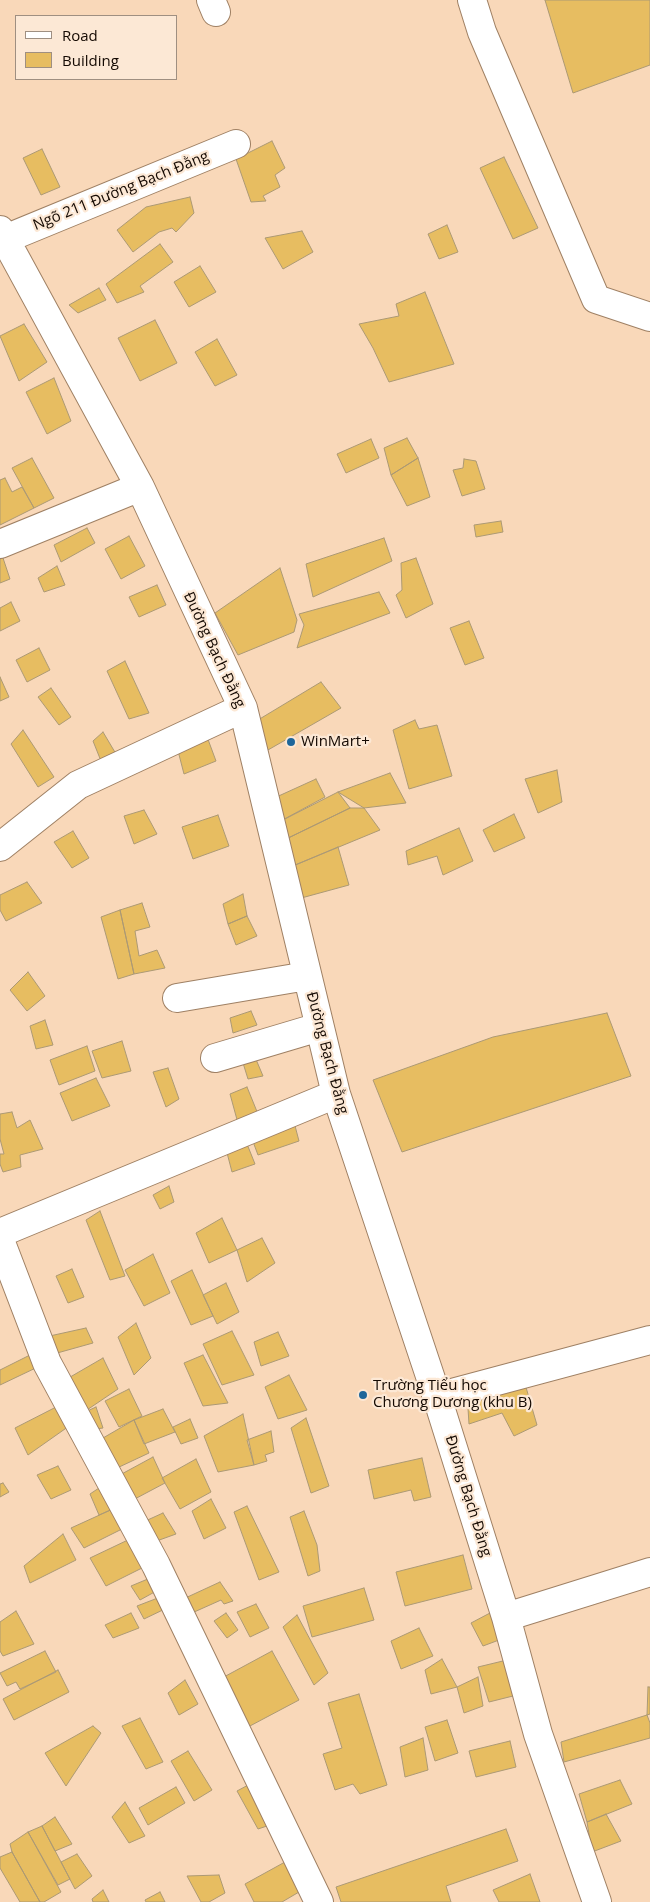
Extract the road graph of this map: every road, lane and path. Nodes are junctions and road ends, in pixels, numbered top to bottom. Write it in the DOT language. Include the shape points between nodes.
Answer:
graph roads {
  1 [pos="472,0"];
  2 [pos="236,144"];
  3 [pos="3,235"];
  4 [pos="650,317"];
  5 [pos="140,487"];
  6 [pos="0,544"];
  7 [pos="242,708"];
  8 [pos="0,847"];
  9 [pos="307,976"];
  10 [pos="177,998"];
  11 [pos="319,1027"];
  12 [pos="214,1058"];
  13 [pos="336,1094"];
  14 [pos="0,1233"];
  15 [pos="0,1240"];
  16 [pos="650,1340"];
  17 [pos="437,1397"];
  18 [pos="650,1572"];
  19 [pos="506,1617"];
  20 [pos="319,1902"];
  21 [pos="597,1902"];
  1 -- 4 [label="street" via="482,32 596,298"];
  2 -- 3 [label="street, Ngõ 211 Đường Bạch Đằng"];
  3 -- 5 [label="street, Đường Bạch Đằng"];
  5 -- 6 [label="street"];
  5 -- 7 [label="street, Đường Bạch Đằng"];
  7 -- 8 [label="street" via="78,784"];
  7 -- 9 [label="street, Đường Bạch Đằng"];
  9 -- 10 [label="street"];
  9 -- 11 [label="street, Đường Bạch Đằng"];
  11 -- 12 [label="street"];
  11 -- 13 [label="street, Đường Bạch Đằng"];
  13 -- 14 [label="street"];
  13 -- 17 [label="street, Đường Bạch Đằng"];
  15 -- 20 [label="street" via="47,1363 156,1565"];
  16 -- 17 [label="street"];
  17 -- 19 [label="street, Đường Bạch Đằng"];
  18 -- 19 [label="street"];
  19 -- 21 [label="street, Đường Bạch Đằng" via="538,1734"];
}
